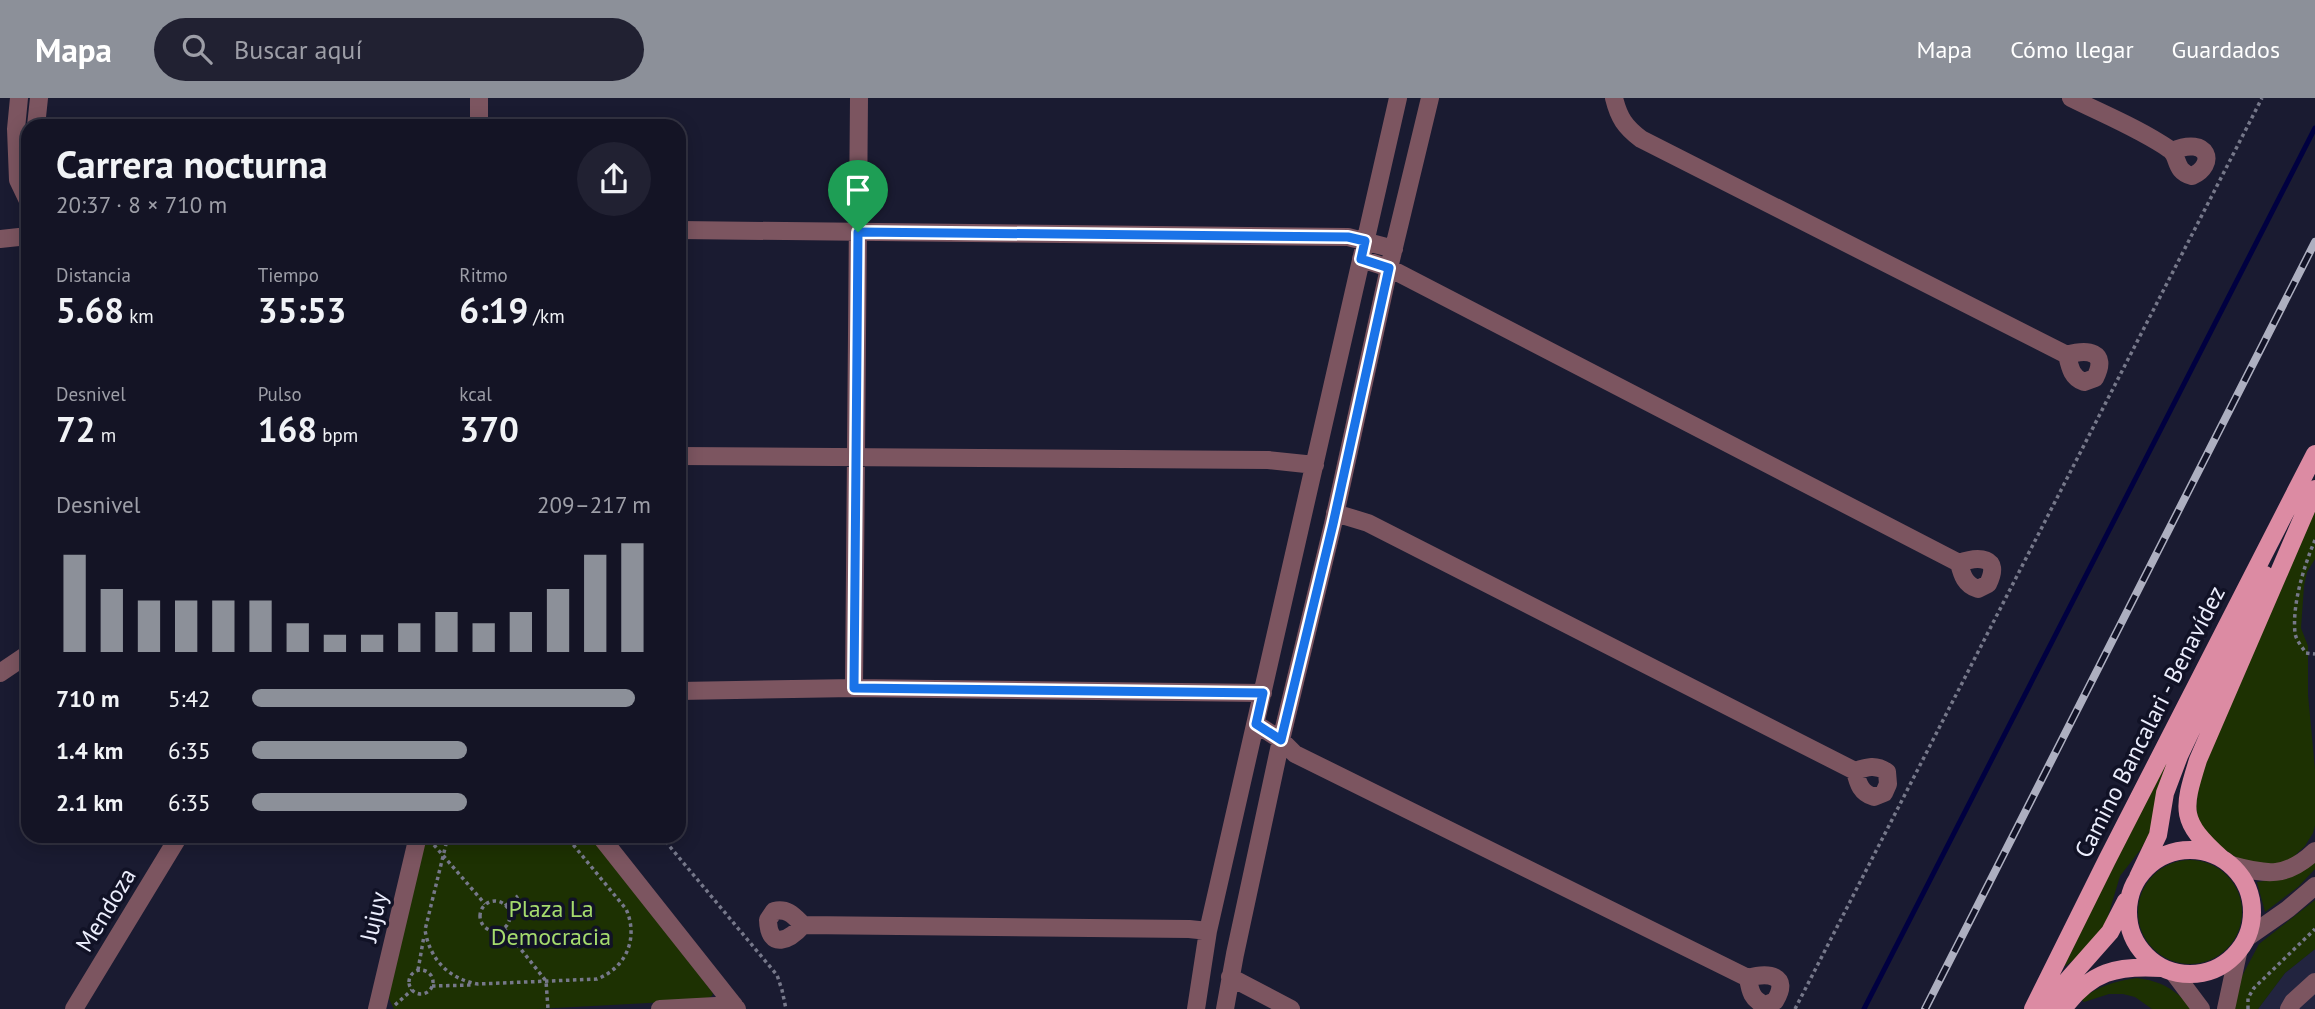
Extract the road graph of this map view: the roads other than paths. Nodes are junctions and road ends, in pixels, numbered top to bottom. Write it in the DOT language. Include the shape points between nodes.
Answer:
graph roads {
  1 [pos="19,98"];
  2 [pos="39,98"];
  3 [pos="479,98"];
  4 [pos="859,98"];
  5 [pos="1398,98"];
  6 [pos="1430,98"];
  7 [pos="1615,98"];
  8 [pos="2071,98"];
  9 [pos="37,119"];
  10 [pos="479,119"];
  11 [pos="2172,150"];
  12 [pos="21,186"];
  13 [pos="686,230"];
  14 [pos="858,232"];
  15 [pos="21,237"];
  16 [pos="0,239"];
  17 [pos="1365,241"];
  18 [pos="1394,249"];
  19 [pos="1361,259"];
  20 [pos="1389,268"];
  21 [pos="2067,355"];
  22 [pos="686,456"];
  23 [pos="2314,456"];
  24 [pos="856,459"];
  25 [pos="1313,472"];
  26 [pos="1341,486"];
  27 [pos="2315,489"];
  28 [pos="1303,517"];
  29 [pos="1334,519"];
  30 [pos="1959,563"];
  31 [pos="21,659"];
  32 [pos="0,673"];
  33 [pos="854,688"];
  34 [pos="686,691"];
  35 [pos="1263,693"];
  36 [pos="1256,724"];
  37 [pos="1281,740"];
  38 [pos="1855,772"];
  39 [pos="175,843"];
  40 [pos="416,843"];
  41 [pos="606,843"];
  42 [pos="2315,851"];
  43 [pos="2226,861"];
  44 [pos="2136,881"];
  45 [pos="2315,886"];
  46 [pos="803,925"];
  47 [pos="2248,937"];
  48 [pos="1207,940"];
  49 [pos="2238,953"];
  50 [pos="1235,954"];
  51 [pos="2168,970"];
  52 [pos="1748,978"];
  53 [pos="2315,982"];
  54 [pos="1229,984"];
  55 [pos="1200,986"];
  56 [pos="736,1007"];
  57 [pos="74,1009"];
  58 [pos="377,1009"];
  59 [pos="660,1009"];
  60 [pos="1196,1009"];
  61 [pos="1225,1009"];
  62 [pos="1291,1009"];
  63 [pos="2033,1009"];
  64 [pos="2042,1009"];
  65 [pos="2063,1009"];
  66 [pos="2201,1009"];
  67 [pos="2227,1009"];
  68 [pos="2289,1009"];
  1 -- 12 [label="street" via="16,129"];
  2 -- 9 [label="street"];
  3 -- 10 [label="street"];
  4 -- 14 [label="street"];
  5 -- 17 [label="street"];
  6 -- 18 [label="street"];
  7 -- 21 [label="street" via="1625,127 1641,139"];
  8 -- 11 [label="street"];
  13 -- 14 [label="street"];
  14 -- 17 [label="street" via="1348,237"];
  14 -- 24 [label="street"];
  15 -- 16 [label="street"];
  17 -- 18 [label="street"];
  17 -- 19 [label="street"];
  18 -- 20 [label="street"];
  19 -- 20 [label="street"];
  19 -- 25 [label="street"];
  20 -- 26 [label="street"];
  20 -- 30 [label="street"];
  22 -- 24 [label="street"];
  23 -- 44 [label="main road, Camino Bancalari - Benavídez" via="2257,595 2179,756 2165,793 2158,835"];
  23 -- 63 [label="main road, Camino Bancalari - Benavídez"];
  24 -- 25 [label="street" via="1268,460"];
  24 -- 33 [label="street"];
  25 -- 26 [label="street"];
  25 -- 28 [label="street"];
  26 -- 29 [label="street"];
  27 -- 43 [label="main road, Camino Bancalari - Benavídez" via="2198,760 2187,796 2192,826"];
  28 -- 29 [label="street" via="1311,523"];
  28 -- 35 [label="street"];
  29 -- 37 [label="street"];
  29 -- 38 [label="street" via="1368,523"];
  31 -- 32 [label="street"];
  33 -- 34 [label="street"];
  33 -- 35 [label="street"];
  35 -- 36 [label="street"];
  36 -- 37 [label="street"];
  36 -- 48 [label="street"];
  37 -- 50 [label="street"];
  37 -- 52 [label="street" via="1295,754"];
  39 -- 57 [label="street, Mendoza"];
  40 -- 58 [label="street, Jujuy"];
  41 -- 56 [label="street"];
  42 -- 43 [label="street" via="2303,862 2274,873"];
  43 -- 44 [label="main road" via="2209,852 2182,850 2157,859"];
  43 -- 47 [label="main road" via="2251,898"];
  44 -- 51 [label="main road" via="2129,901 2131,933 2143,953"];
  44 -- 64 [label="main road, Camino Bancalari - Benavídez" via="2110,932"];
  45 -- 47 [label="street"];
  46 -- 48 [label="street" via="1189,929"];
  47 -- 49 [label="main road"];
  48 -- 50 [label="street"];
  48 -- 55 [label="street"];
  49 -- 51 [label="main road" via="2202,974"];
  49 -- 67 [label="street"];
  50 -- 54 [label="street"];
  51 -- 65 [label="main road" via="2108,971 2075,993"];
  51 -- 66 [label="street"];
  53 -- 68 [label="street"];
  54 -- 55 [label="street"];
  54 -- 61 [label="street"];
  54 -- 62 [label="street"];
  55 -- 60 [label="street"];
  56 -- 59 [label="street"];
}
